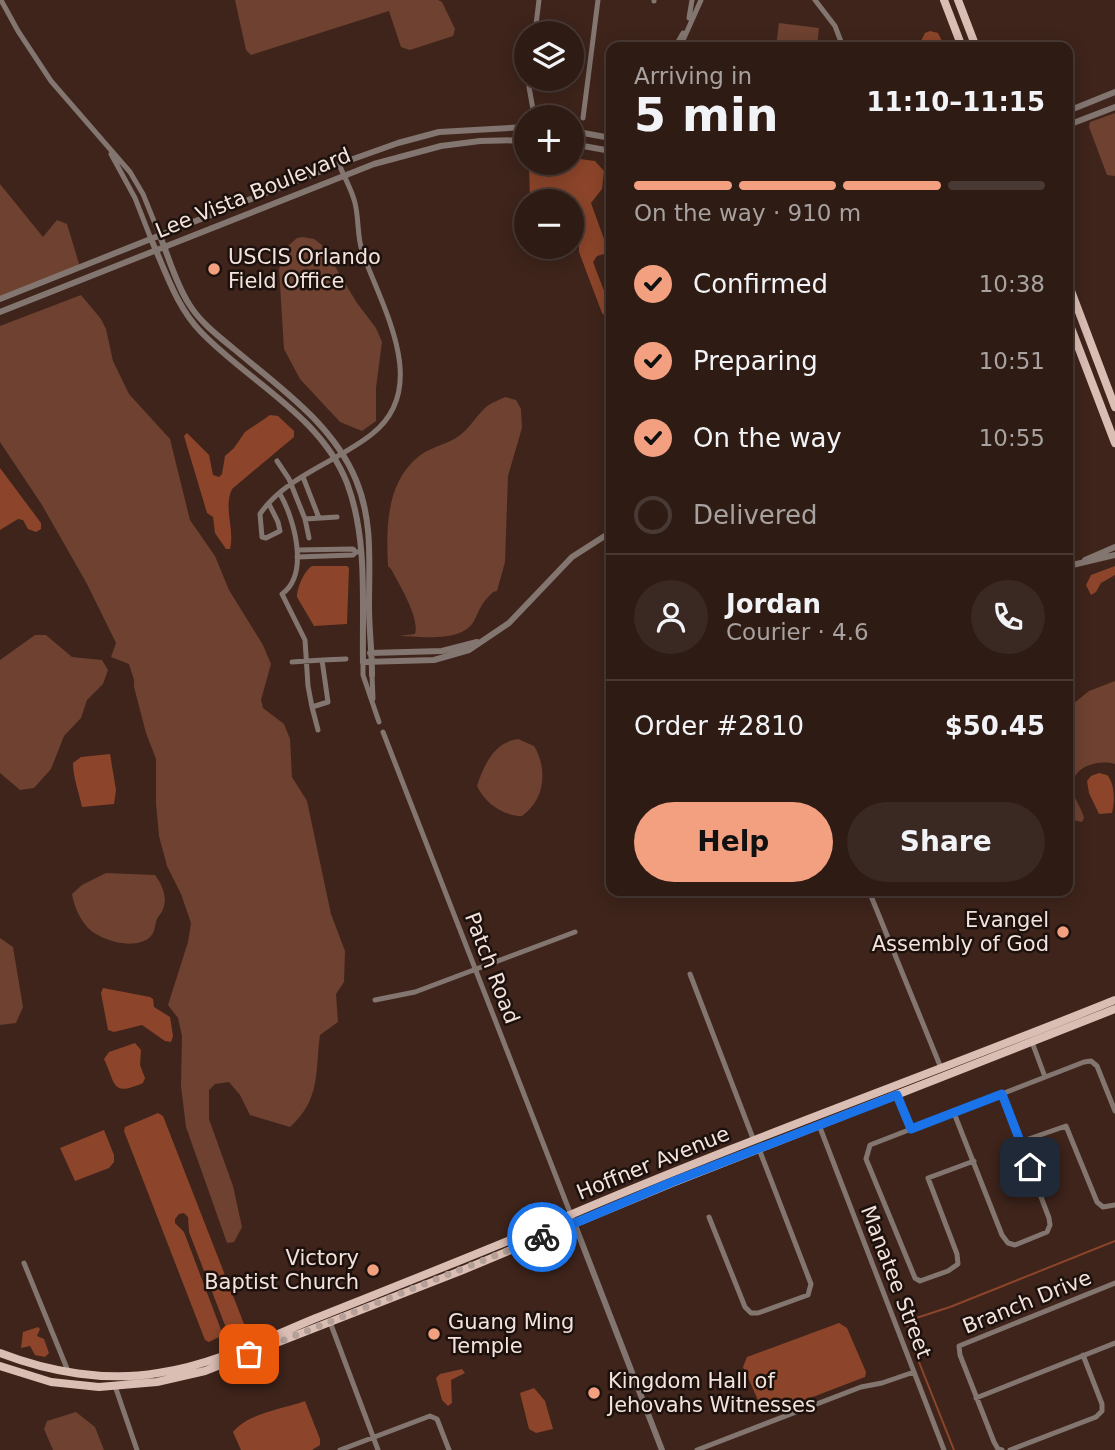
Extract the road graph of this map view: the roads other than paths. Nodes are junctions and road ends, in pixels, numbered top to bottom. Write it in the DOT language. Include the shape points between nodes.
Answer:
graph roads {
  1 [pos="1,0"];
  2 [pos="539,0"];
  3 [pos="598,0"];
  4 [pos="692,0"];
  5 [pos="701,0"];
  6 [pos="815,0"];
  7 [pos="944,0"];
  8 [pos="958,0"];
  9 [pos="536,21"];
  10 [pos="680,42"];
  11 [pos="680,42"];
  12 [pos="841,42"];
  13 [pos="960,42"];
  14 [pos="974,42"];
  15 [pos="1115,92"];
  16 [pos="1115,107"];
  17 [pos="1073,109"];
  18 [pos="584,110"];
  19 [pos="1073,123"];
  20 [pos="514,128"];
  21 [pos="584,133"];
  22 [pos="96,134"];
  23 [pos="606,137"];
  24 [pos="514,141"];
  25 [pos="584,146"];
  26 [pos="606,150"];
  27 [pos="339,163"];
  28 [pos="343,175"];
  29 [pos="160,236"];
  30 [pos="151,239"];
  31 [pos="165,247"];
  32 [pos="156,251"];
  33 [pos="44,282"];
  34 [pos="49,293"];
  35 [pos="1073,297"];
  36 [pos="0,299"];
  37 [pos="0,313"];
  38 [pos="1073,324"];
  39 [pos="1087,335"];
  40 [pos="1073,337"];
  41 [pos="1073,342"];
  42 [pos="1103,376"];
  43 [pos="1115,407"];
  44 [pos="1115,443"];
  45 [pos="342,454"];
  46 [pos="334,458"];
  47 [pos="277,461"];
  48 [pos="303,477"];
  49 [pos="290,485"];
  50 [pos="280,494"];
  51 [pos="268,504"];
  52 [pos="337,517"];
  53 [pos="319,518"];
  54 [pos="305,519"];
  55 [pos="606,535"];
  56 [pos="309,538"];
  57 [pos="1115,547"];
  58 [pos="358,552"];
  59 [pos="371,552"];
  60 [pos="297,554"];
  61 [pos="1115,555"];
  62 [pos="1073,565"];
  63 [pos="1073,566"];
  64 [pos="489,638"];
  65 [pos="362,653"];
  66 [pos="372,653"];
  67 [pos="346,659"];
  68 [pos="322,660"];
  69 [pos="307,661"];
  70 [pos="292,662"];
  71 [pos="363,662"];
  72 [pos="372,662"];
  73 [pos="372,675"];
  74 [pos="374,706"];
  75 [pos="312,707"];
  76 [pos="379,722"];
  77 [pos="318,730"];
  78 [pos="383,732"];
  79 [pos="871,896"];
  80 [pos="575,932"];
  81 [pos="476,971"];
  82 [pos="690,974"];
  83 [pos="375,1000"];
  84 [pos="1114,1007"];
  85 [pos="1032,1042"];
  86 [pos="941,1068"];
  87 [pos="1045,1077"];
  88 [pos="884,1090"];
  89 [pos="1002,1094"];
  90 [pos="897,1095"];
  91 [pos="1115,1111"];
  92 [pos="954,1113"];
  93 [pos="841,1117"];
  94 [pos="819,1125"];
  95 [pos="911,1129"];
  96 [pos="1020,1142"];
  97 [pos="757,1145"];
  98 [pos="974,1161"];
  99 [pos="1115,1205"];
  100 [pos="709,1217"];
  101 [pos="572,1219"];
  102 [pos="483,1252"];
  103 [pos="24,1263"];
  104 [pos="457,1273"];
  105 [pos="425,1276"];
  106 [pos="1115,1283"];
  107 [pos="400,1295"];
  108 [pos="366,1299"];
  109 [pos="317,1318"];
  110 [pos="330,1322"];
  111 [pos="1115,1343"];
  112 [pos="271,1345"];
  113 [pos="0,1353"];
  114 [pos="1083,1355"];
  115 [pos="0,1366"];
  116 [pos="13,1371"];
  117 [pos="68,1371"];
  118 [pos="914,1372"];
  119 [pos="132,1376"];
  120 [pos="74,1385"];
  121 [pos="115,1386"];
  122 [pos="976,1398"];
  123 [pos="373,1437"];
  124 [pos="137,1450"];
  125 [pos="340,1450"];
  126 [pos="378,1450"];
  127 [pos="449,1450"];
  128 [pos="662,1450"];
  129 [pos="697,1450"];
  130 [pos="944,1450"];
  131 [pos="1002,1450"];
  132 [pos="1010,1450"];
  1 -- 22 [label="street" via="51,80"];
  2 -- 9 [label="street"];
  3 -- 18 [label="street"];
  4 -- 10 [label="street"];
  5 -- 11 [label="street"];
  6 -- 12 [label="street" via="831,19"];
  7 -- 13 [label="main road"];
  8 -- 14 [label="main road"];
  15 -- 17 [label="street"];
  16 -- 19 [label="street"];
  20 -- 27 [label="street, Lee Vista Boulevard" via="439,132"];
  21 -- 23 [label="street"];
  22 -- 29 [label="street" via="144,194"];
  22 -- 30 [label="street" via="135,198"];
  24 -- 28 [label="street, Lee Vista Boulevard" via="441,146"];
  25 -- 26 [label="street"];
  27 -- 28 [label="street"];
  27 -- 29 [label="street, Lee Vista Boulevard"];
  28 -- 31 [label="street, Lee Vista Boulevard"];
  28 -- 45 [label="street" via="355,203 362,250 401,364 397,399 387,419"];
  29 -- 30 [label="street, Lee Vista Boulevard"];
  29 -- 31 [label="street"];
  30 -- 32 [label="street"];
  30 -- 33 [label="street, Lee Vista Boulevard"];
  31 -- 32 [label="street, Lee Vista Boulevard"];
  31 -- 45 [label="street" via="189,304 206,325 303,408"];
  32 -- 34 [label="street, Lee Vista Boulevard"];
  32 -- 46 [label="street" via="181,309 320,437"];
  33 -- 34 [label="street"];
  33 -- 36 [label="street, Lee Vista Boulevard"];
  34 -- 37 [label="street, Lee Vista Boulevard"];
  35 -- 39 [label="main road"];
  38 -- 39 [label="main road"];
  39 -- 42 [label="main road"];
  40 -- 42 [label="main road" via="1086,347"];
  41 -- 44 [label="main road"];
  42 -- 43 [label="main road"];
  45 -- 46 [label="street"];
  45 -- 59 [label="street" via="363,499"];
  46 -- 48 [label="street"];
  46 -- 58 [label="street" via="355,507"];
  47 -- 49 [label="street"];
  48 -- 49 [label="street"];
  48 -- 53 [label="street"];
  49 -- 50 [label="street"];
  49 -- 54 [label="street"];
  50 -- 51 [label="street"];
  50 -- 60 [label="street" via="293,521"];
  51 -- 51 [label="street" via="260,514 262,537 266,538 280,531"];
  52 -- 53 [label="street"];
  53 -- 54 [label="street"];
  54 -- 56 [label="street"];
  55 -- 64 [label="street" via="572,557 522,611"];
  57 -- 62 [label="street"];
  58 -- 59 [label="street"];
  58 -- 60 [label="street"];
  58 -- 65 [label="street"];
  59 -- 66 [label="street"];
  60 -- 69 [label="street" via="294,573 282,594 305,640"];
  61 -- 63 [label="street"];
  64 -- 66 [label="street" via="442,651"];
  64 -- 72 [label="street" via="445,658"];
  65 -- 66 [label="street"];
  65 -- 71 [label="street"];
  66 -- 72 [label="street"];
  67 -- 68 [label="street"];
  68 -- 69 [label="street"];
  68 -- 75 [label="street" via="328,702"];
  69 -- 70 [label="street"];
  69 -- 75 [label="street"];
  71 -- 72 [label="street"];
  71 -- 74 [label="street"];
  72 -- 73 [label="street"];
  73 -- 74 [label="street"];
  74 -- 76 [label="street"];
  75 -- 77 [label="street"];
  78 -- 81 [label="street, Patch Road"];
  79 -- 86 [label="street"];
  80 -- 81 [label="street"];
  81 -- 83 [label="street"];
  81 -- 101 [label="street, Patch Road"];
  82 -- 97 [label="street"];
  84 -- 85 [label="main road, Hoffner Avenue"];
  84 -- 86 [label="main road, Hoffner Avenue"];
  85 -- 87 [label="street"];
  85 -- 90 [label="main road, Hoffner Avenue"];
  86 -- 88 [label="main road, Hoffner Avenue"];
  86 -- 90 [label="main road" via="937,1074 904,1086"];
  87 -- 89 [label="street"];
  87 -- 91 [label="street" via="1091,1061"];
  88 -- 93 [label="main road" via="880,1097"];
  88 -- 97 [label="main road, Hoffner Avenue"];
  89 -- 92 [label="street"];
  89 -- 96 [label="street"];
  90 -- 93 [label="main road, Hoffner Avenue"];
  90 -- 95 [label="street"];
  92 -- 95 [label="street"];
  92 -- 98 [label="street"];
  93 -- 94 [label="main road, Hoffner Avenue"];
  94 -- 97 [label="main road, Hoffner Avenue"];
  94 -- 118 [label="street, Manatee Street"];
  95 -- 98 [label="street" via="870,1145 866,1159 910,1270 920,1281 958,1264 928,1178"];
  96 -- 98 [label="street" via="1049,1218 1047,1232 1015,1245 1008,1243"];
  96 -- 99 [label="street" via="1066,1126 1097,1202 1102,1208"];
  97 -- 100 [label="street" via="811,1284 808,1295 751,1313"];
  97 -- 101 [label="main road, Hoffner Avenue"];
  97 -- 101 [label="main road, Hoffner Avenue" via="733,1159"];
  101 -- 102 [label="main road, Hoffner Avenue"];
  101 -- 104 [label="main road, Hoffner Avenue"];
  101 -- 128 [label="street"];
  102 -- 104 [label="main road"];
  102 -- 105 [label="main road, Hoffner Avenue"];
  103 -- 117 [label="street"];
  104 -- 107 [label="main road, Hoffner Avenue"];
  105 -- 107 [label="main road"];
  105 -- 108 [label="main road, Hoffner Avenue"];
  106 -- 122 [label="street, Branch Drive" via="959,1346"];
  107 -- 110 [label="main road, Hoffner Avenue"];
  108 -- 109 [label="main road, Hoffner Avenue"];
  108 -- 110 [label="main road" via="332,1316"];
  109 -- 112 [label="main road"];
  109 -- 119 [label="main road, Hoffner Avenue" via="211,1360"];
  110 -- 112 [label="main road, Hoffner Avenue"];
  110 -- 123 [label="street"];
  111 -- 114 [label="street"];
  112 -- 121 [label="main road, Hoffner Avenue" via="190,1375"];
  113 -- 117 [label="main road, Hoffner Avenue"];
  114 -- 122 [label="street"];
  114 -- 132 [label="street" via="1102,1411"];
  115 -- 116 [label="main road, Hoffner Avenue"];
  116 -- 117 [label="main road" via="48,1378"];
  116 -- 120 [label="main road, Hoffner Avenue"];
  117 -- 119 [label="main road, Hoffner Avenue"];
  118 -- 129 [label="street" via="861,1387"];
  118 -- 130 [label="street, Manatee Street"];
  119 -- 120 [label="main road" via="89,1379"];
  120 -- 121 [label="main road, Hoffner Avenue"];
  121 -- 124 [label="street"];
  122 -- 131 [label="street" via="994,1442"];
  123 -- 125 [label="street"];
  123 -- 126 [label="street"];
  123 -- 127 [label="street" via="425,1416 434,1417"];
}
